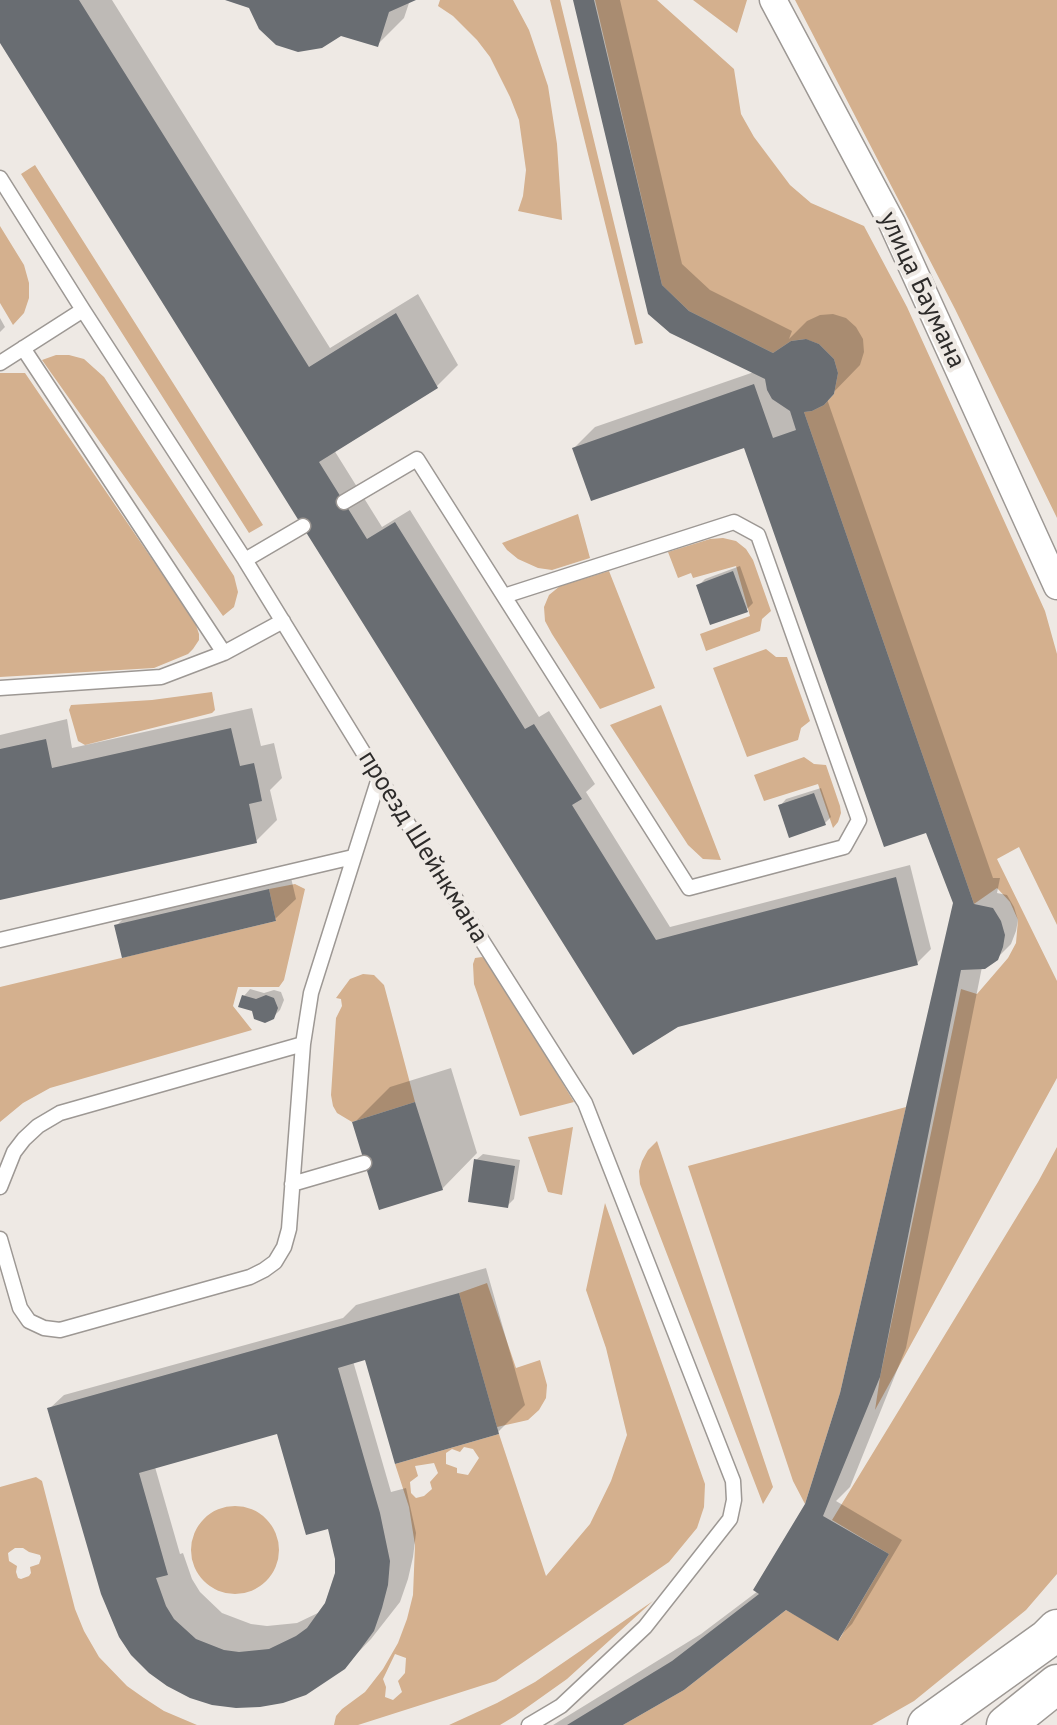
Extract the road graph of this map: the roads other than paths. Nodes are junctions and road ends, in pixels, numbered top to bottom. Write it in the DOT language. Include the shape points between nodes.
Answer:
graph roads {
  1 [pos="773,0"];
  2 [pos="0,178"];
  3 [pos="83,310"];
  4 [pos="23,348"];
  5 [pos="0,363"];
  6 [pos="344,502"];
  7 [pos="303,526"];
  8 [pos="245,560"];
  9 [pos="1057,586"];
  10 [pos="504,596"];
  11 [pos="283,621"];
  12 [pos="224,653"];
  13 [pos="0,688"];
  14 [pos="379,778"];
  15 [pos="353,857"];
  16 [pos="0,940"];
  17 [pos="303,1044"];
  18 [pos="364,1163"];
  19 [pos="292,1184"];
  20 [pos="0,1187"];
  21 [pos="0,1239"];
  22 [pos="1057,1629"];
  23 [pos="1057,1684"];
  24 [pos="529,1725"];
  25 [pos="927,1725"];
  26 [pos="1006,1725"];
  1 -- 9 [label="street, улица Баумана" via="892,223"];
  2 -- 3 [label="lane, проезд Шейнкмана"];
  3 -- 4 [label="lane"];
  3 -- 8 [label="lane, проезд Шейнкмана"];
  4 -- 5 [label="lane"];
  4 -- 12 [label="lane"];
  6 -- 10 [label="lane" via="417,459"];
  7 -- 8 [label="lane"];
  8 -- 11 [label="lane, проезд Шейнкмана"];
  10 -- 10 [label="lane" via="734,522 758,535 859,820 844,847 689,888"];
  11 -- 12 [label="lane"];
  11 -- 14 [label="lane, проезд Шейнкмана"];
  12 -- 13 [label="lane" via="161,677"];
  14 -- 15 [label="lane"];
  14 -- 24 [label="lane, проезд Шейнкмана" via="585,1103 733,1481 730,1519 645,1627 561,1706"];
  15 -- 16 [label="lane"];
  15 -- 17 [label="lane" via="311,993"];
  17 -- 19 [label="lane"];
  17 -- 20 [label="lane" via="60,1113 24,1139"];
  18 -- 19 [label="lane"];
  19 -- 21 [label="lane" via="284,1247 264,1270 60,1330 29,1321 20,1308"];
  22 -- 25 [label="main road"];
  23 -- 26 [label="main road"];
}
